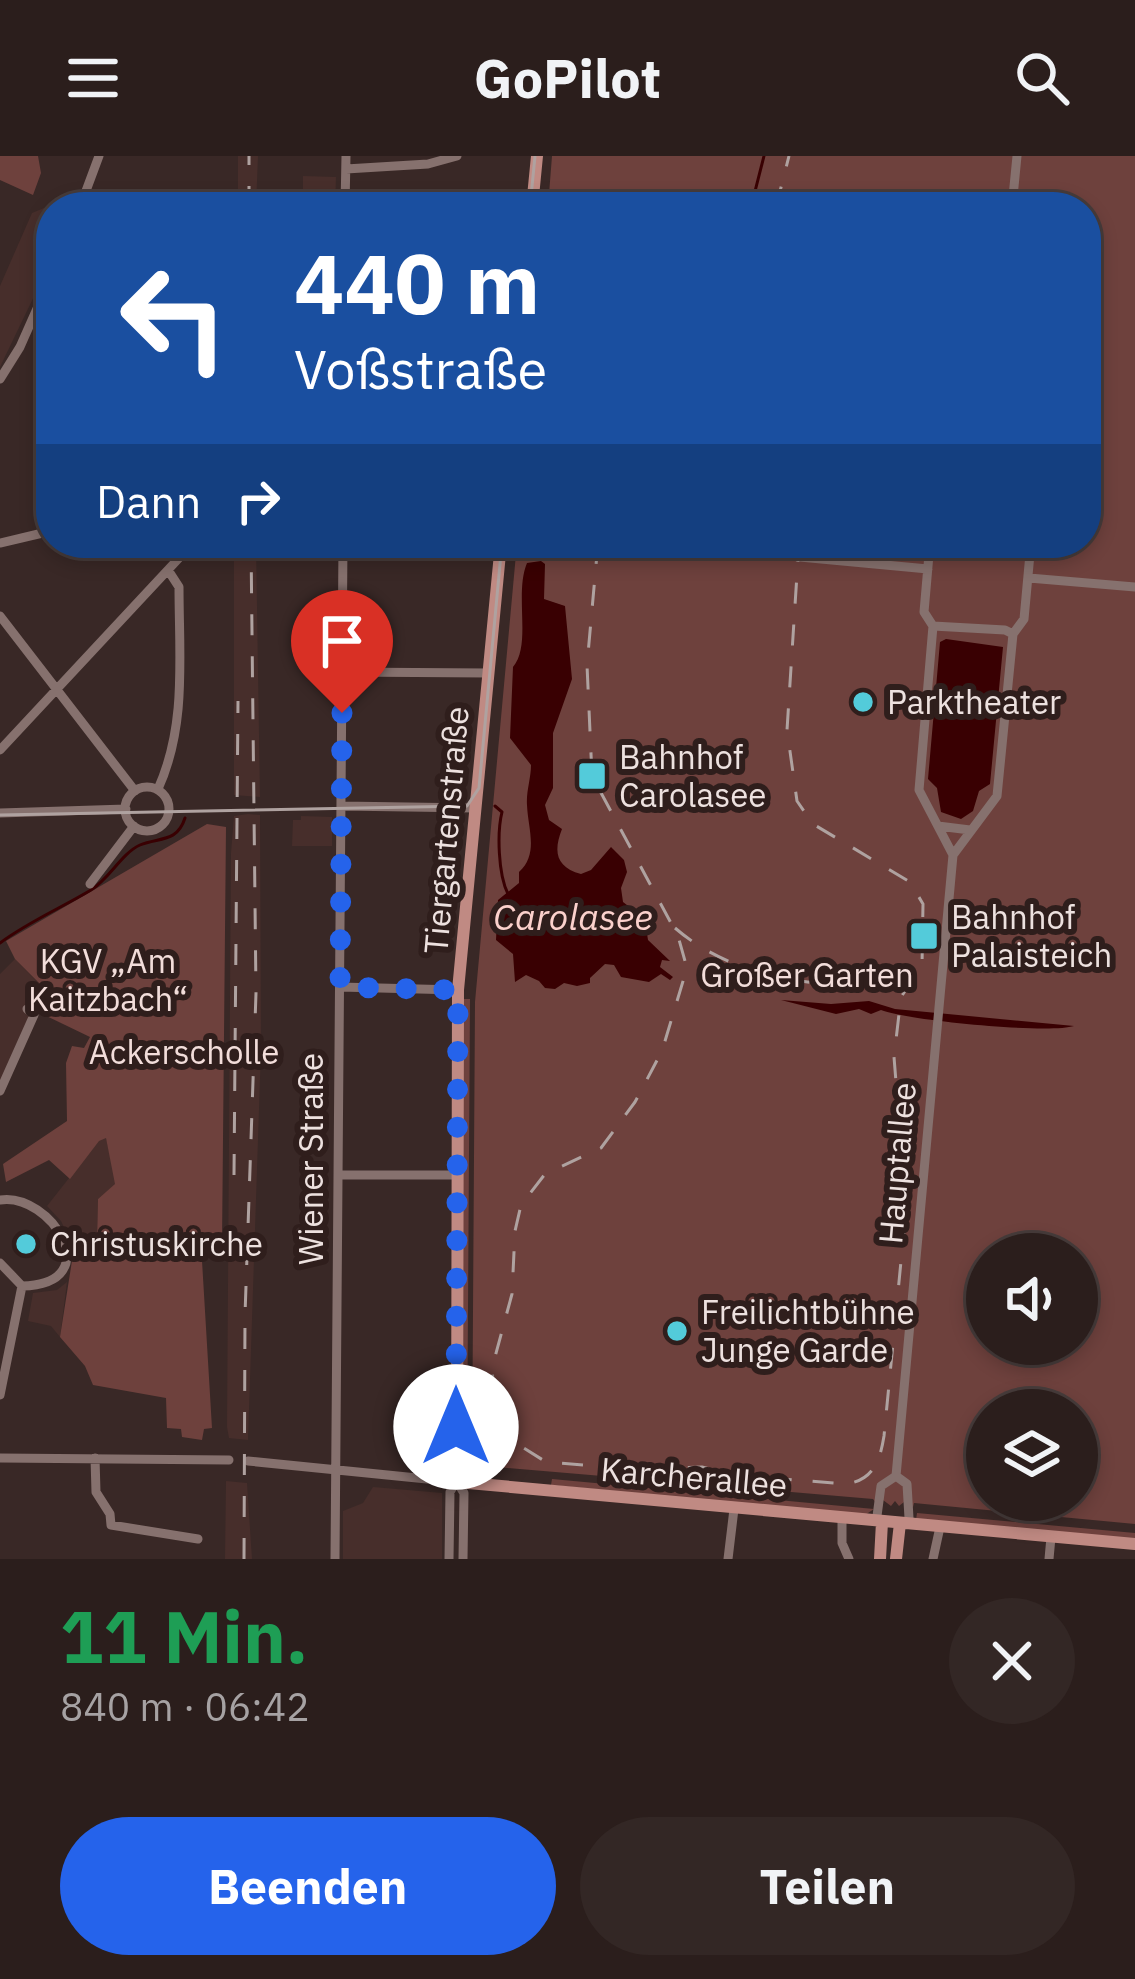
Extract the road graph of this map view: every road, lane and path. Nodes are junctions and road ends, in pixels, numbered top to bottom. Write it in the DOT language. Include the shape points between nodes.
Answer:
graph roads {
  1 [pos="100,156"];
  2 [pos="346,156"];
  3 [pos="457,156"];
  4 [pos="537,156"];
  5 [pos="1017,156"];
  6 [pos="346,169"];
  7 [pos="86,192"];
  8 [pos="346,192"];
  9 [pos="533,192"];
  10 [pos="1013,192"];
  11 [pos="36,310"];
  12 [pos="0,379"];
  13 [pos="36,535"];
  14 [pos="0,543"];
  15 [pos="179,558"];
  16 [pos="343,558"];
  17 [pos="500,558"];
  18 [pos="811,558"];
  19 [pos="929,558"];
  20 [pos="1030,558"];
  21 [pos="928,569"];
  22 [pos="168,570"];
  23 [pos="1029,578"];
  24 [pos="1135,587"];
  25 [pos="0,616"];
  26 [pos="933,626"];
  27 [pos="1013,634"];
  28 [pos="342,672"];
  29 [pos="488,673"];
  30 [pos="56,690"];
  31 [pos="0,750"];
  32 [pos="158,789"];
  33 [pos="135,791"];
  34 [pos="341,806"];
  35 [pos="475,808"];
  36 [pos="126,809"];
  37 [pos="0,813"];
  38 [pos="134,826"];
  39 [pos="938,826"];
  40 [pos="970,830"];
  41 [pos="952,855"];
  42 [pos="90,884"];
  43 [pos="340,987"];
  44 [pos="458,990"];
  45 [pos="27,1009"];
  46 [pos="0,1091"];
  47 [pos="338,1174"];
  48 [pos="457,1175"];
  49 [pos="0,1200"];
  50 [pos="0,1263"];
  51 [pos="22,1286"];
  52 [pos="0,1395"];
  53 [pos="0,1458"];
  54 [pos="95,1458"];
  55 [pos="229,1460"];
  56 [pos="248,1461"];
  57 [pos="336,1470"];
  58 [pos="896,1476"];
  59 [pos="457,1482"];
  60 [pos="734,1508"];
  61 [pos="880,1519"];
  62 [pos="904,1521"];
  63 [pos="842,1523"];
  64 [pos="940,1527"];
  65 [pos="1052,1537"];
  66 [pos="198,1539"];
  67 [pos="1135,1544"];
  68 [pos="335,1559"];
  69 [pos="449,1559"];
  70 [pos="463,1559"];
  71 [pos="728,1559"];
  72 [pos="849,1559"];
  73 [pos="880,1559"];
  74 [pos="896,1559"];
  75 [pos="933,1559"];
  76 [pos="1049,1559"];
  1 -- 7 [label="street"];
  2 -- 6 [label="street"];
  3 -- 6 [label="street"];
  4 -- 9 [label="main road"];
  5 -- 10 [label="street"];
  6 -- 8 [label="street"];
  11 -- 12 [label="street"];
  13 -- 14 [label="street"];
  15 -- 22 [label="street"];
  16 -- 28 [label="street, Wiener Straße"];
  17 -- 29 [label="main road, Tiergartenstraße"];
  18 -- 21 [label="street"];
  19 -- 21 [label="street"];
  20 -- 23 [label="street"];
  21 -- 26 [label="street" via="924,612"];
  22 -- 30 [label="street"];
  22 -- 32 [label="street" via="179,587 178,726"];
  23 -- 24 [label="street"];
  23 -- 27 [label="street" via="1024,619"];
  25 -- 30 [label="street"];
  26 -- 27 [label="street"];
  26 -- 39 [label="street" via="919,790"];
  27 -- 40 [label="street" via="997,796"];
  28 -- 29 [label="street"];
  28 -- 34 [label="street, Wiener Straße"];
  29 -- 35 [label="main road, Tiergartenstraße"];
  30 -- 31 [label="street"];
  30 -- 33 [label="street"];
  32 -- 33 [label="street"];
  32 -- 38 [label="street" via="169,805 165,822"];
  33 -- 36 [label="street"];
  34 -- 35 [label="street"];
  34 -- 43 [label="street, Wiener Straße"];
  35 -- 44 [label="main road, Tiergartenstraße"];
  36 -- 37 [label="street"];
  36 -- 38 [label="street"];
  38 -- 42 [label="street"];
  39 -- 40 [label="street"];
  39 -- 41 [label="street"];
  40 -- 41 [label="street"];
  41 -- 58 [label="street, Hauptallee"];
  43 -- 44 [label="street"];
  43 -- 47 [label="street, Wiener Straße"];
  44 -- 48 [label="main road, Tiergartenstraße"];
  45 -- 46 [label="street" via="34,1015"];
  47 -- 48 [label="street"];
  47 -- 57 [label="street, Wiener Straße"];
  48 -- 59 [label="main road, Tiergartenstraße"];
  49 -- 51 [label="street" via="41,1211 65,1247 62,1276"];
  50 -- 51 [label="street"];
  51 -- 52 [label="street"];
  53 -- 54 [label="street"];
  54 -- 55 [label="street"];
  54 -- 66 [label="street" via="96,1492 111,1525"];
  56 -- 57 [label="street, Karcherallee"];
  57 -- 59 [label="street, Karcherallee"];
  57 -- 68 [label="street, Wiener Straße"];
  58 -- 61 [label="street, Hauptallee" via="881,1486"];
  58 -- 62 [label="street, Hauptallee" via="907,1484"];
  59 -- 60 [label="main road, Karcherallee"];
  59 -- 69 [label="street, Tiergartenstraße"];
  59 -- 70 [label="street, Tiergartenstraße" via="464,1493"];
  60 -- 63 [label="main road, Karcherallee"];
  60 -- 71 [label="street"];
  61 -- 62 [label="main road, Karcherallee"];
  61 -- 63 [label="main road, Karcherallee"];
  61 -- 73 [label="main road"];
  62 -- 64 [label="main road, Karcherallee"];
  62 -- 74 [label="main road"];
  63 -- 72 [label="street"];
  64 -- 65 [label="main road, Karcherallee"];
  64 -- 75 [label="street"];
  65 -- 67 [label="main road, Karcherallee"];
  65 -- 76 [label="street"];
}
